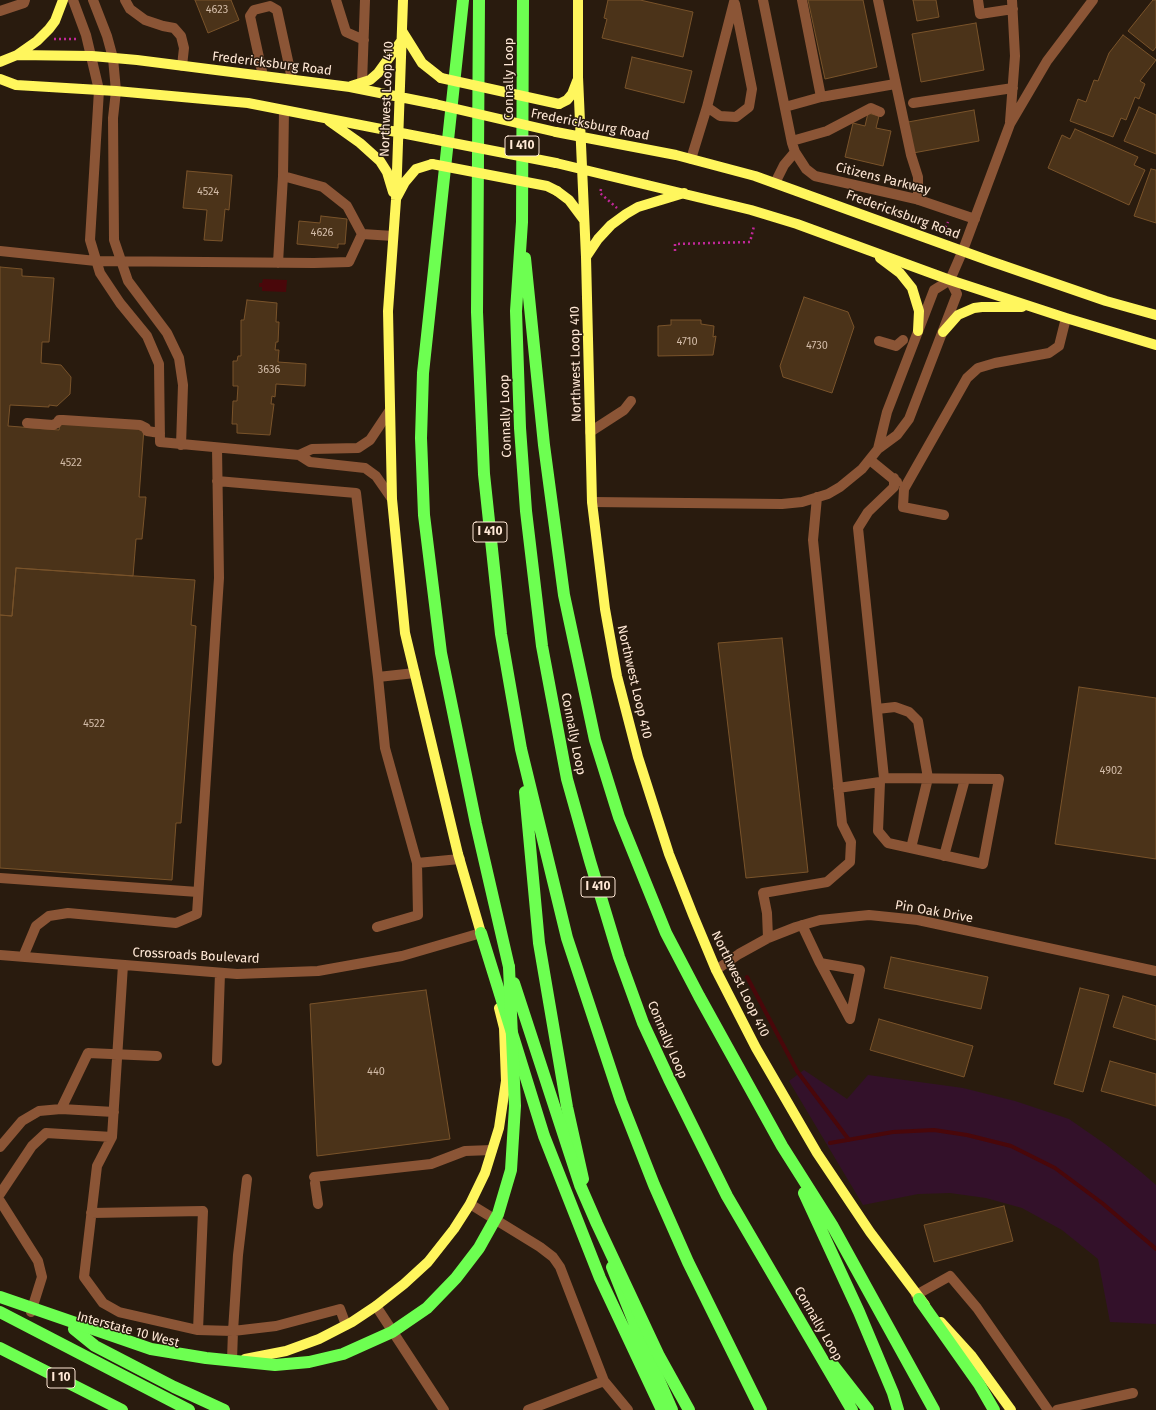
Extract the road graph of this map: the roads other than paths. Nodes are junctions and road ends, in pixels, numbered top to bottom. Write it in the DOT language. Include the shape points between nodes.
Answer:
graph roads {
  1 [pos="25,0"];
  2 [pos="63,0"];
  3 [pos="73,0"];
  4 [pos="93,0"];
  5 [pos="125,0"];
  6 [pos="336,0"];
  7 [pos="365,0"];
  8 [pos="403,0"];
  9 [pos="463,0"];
  10 [pos="479,0"];
  11 [pos="523,0"];
  12 [pos="578,0"];
  13 [pos="763,0"];
  14 [pos="802,0"];
  15 [pos="878,0"];
  16 [pos="978,0"];
  17 [pos="1092,0"];
  18 [pos="736,1"];
  19 [pos="1012,4"];
  20 [pos="0,11"];
  21 [pos="402,35"];
  22 [pos="364,40"];
  23 [pos="17,55"];
  24 [pos="92,56"];
  25 [pos="113,58"];
  26 [pos="0,62"];
  27 [pos="182,66"];
  28 [pos="263,76"];
  29 [pos="578,77"];
  30 [pos="292,79"];
  31 [pos="0,80"];
  32 [pos="362,83"];
  33 [pos="895,84"];
  34 [pos="350,86"];
  35 [pos="1013,88"];
  36 [pos="99,90"];
  37 [pos="116,91"];
  38 [pos="400,96"];
  39 [pos="821,98"];
  40 [pos="913,103"];
  41 [pos="707,107"];
  42 [pos="785,107"];
  43 [pos="284,110"];
  44 [pos="880,112"];
  45 [pos="324,118"];
  46 [pos="1010,124"];
  47 [pos="398,132"];
  48 [pos="582,137"];
  49 [pos="792,141"];
  50 [pos="795,152"];
  51 [pos="691,159"];
  52 [pos="583,168"];
  53 [pos="283,176"];
  54 [pos="775,183"];
  55 [pos="684,193"];
  56 [pos="396,200"];
  57 [pos="918,200"];
  58 [pos="975,219"];
  59 [pos="584,220"];
  60 [pos="522,222"];
  61 [pos="362,234"];
  62 [pos="393,236"];
  63 [pos="963,250"];
  64 [pos="0,251"];
  65 [pos="872,252"];
  66 [pos="586,258"];
  67 [pos="121,260"];
  68 [pos="96,261"];
  69 [pos="278,263"];
  70 [pos="950,280"];
  71 [pos="1032,307"];
  72 [pos="1156,315"];
  73 [pos="1066,318"];
  74 [pos="918,331"];
  75 [pos="943,332"];
  76 [pos="879,341"];
  77 [pos="1156,345"];
  78 [pos="907,361"];
  79 [pos="631,401"];
  80 [pos="390,410"];
  81 [pos="27,423"];
  82 [pos="590,432"];
  83 [pos="160,433"];
  84 [pos="181,445"];
  85 [pos="217,448"];
  86 [pos="878,449"];
  87 [pos="299,455"];
  88 [pos="870,460"];
  89 [pos="894,478"];
  90 [pos="217,482"];
  91 [pos="904,489"];
  92 [pos="817,497"];
  93 [pos="392,499"];
  94 [pos="592,502"];
  95 [pos="944,515"];
  96 [pos="415,673"];
  97 [pos="378,677"];
  98 [pos="877,709"];
  99 [pos="521,749"];
  100 [pos="928,778"];
  101 [pos="965,779"];
  102 [pos="882,780"];
  103 [pos="838,788"];
  104 [pos="910,848"];
  105 [pos="944,856"];
  106 [pos="460,859"];
  107 [pos="417,863"];
  108 [pos="0,878"];
  109 [pos="198,892"];
  110 [pos="802,925"];
  111 [pos="377,927"];
  112 [pos="481,933"];
  113 [pos="768,938"];
  114 [pos="0,955"];
  115 [pos="23,957"];
  116 [pos="820,963"];
  117 [pos="123,965"];
  118 [pos="509,966"];
  119 [pos="716,970"];
  120 [pos="1156,971"];
  121 [pos="220,973"];
  122 [pos="118,1055"];
  123 [pos="157,1056"];
  124 [pos="217,1061"];
  125 [pos="61,1109"];
  126 [pos="114,1112"];
  127 [pos="112,1137"];
  128 [pos="782,1146"];
  129 [pos="0,1147"];
  130 [pos="492,1150"];
  131 [pos="246,1179"];
  132 [pos="0,1194"];
  133 [pos="0,1201"];
  134 [pos="318,1204"];
  135 [pos="470,1204"];
  136 [pos="91,1213"];
  137 [pos="0,1296"];
  138 [pos="918,1297"];
  139 [pos="376,1306"];
  140 [pos="0,1312"];
  141 [pos="31,1312"];
  142 [pos="797,1317"];
  143 [pos="346,1325"];
  144 [pos="74,1329"];
  145 [pos="198,1330"];
  146 [pos="233,1331"];
  147 [pos="0,1348"];
  148 [pos="232,1360"];
  149 [pos="604,1381"];
  150 [pos="1133,1393"];
  151 [pos="122,1410"];
  152 [pos="189,1410"];
  153 [pos="224,1410"];
  154 [pos="444,1410"];
  155 [pos="528,1410"];
  156 [pos="628,1410"];
  157 [pos="662,1410"];
  158 [pos="672,1410"];
  159 [pos="689,1410"];
  160 [pos="761,1410"];
  161 [pos="852,1410"];
  162 [pos="868,1410"];
  163 [pos="898,1410"];
  164 [pos="934,1410"];
  165 [pos="994,1410"];
  166 [pos="1011,1410"];
  167 [pos="1048,1410"];
  168 [pos="1057,1410"];
  1 -- 20 [label="street" via="24,3"];
  2 -- 23 [label="main road" via="49,29"];
  3 -- 24 [label="street"];
  4 -- 25 [label="street"];
  5 -- 27 [label="street" via="130,9 145,20 174,28 181,36"];
  6 -- 22 [label="street" via="346,32"];
  7 -- 22 [label="street"];
  8 -- 21 [label="main road, Northwest Loop 410"];
  9 -- 118 [label="highway" via="424,366 421,438 424,515 441,653 476,824"];
  10 -- 99 [label="highway, Connally Loop / I 410" via="477,312 484,474 501,634"];
  11 -- 60 [label="highway, Connally Loop / I 410"];
  12 -- 29 [label="main road, Northwest Loop 410"];
  13 -- 42 [label="street, Citizens Parkway"];
  14 -- 39 [label="street"];
  15 -- 33 [label="street"];
  16 -- 19 [label="street" via="980,14"];
  17 -- 46 [label="street" via="1047,61"];
  18 -- 41 [label="street"];
  18 -- 41 [label="street" via="752,89 749,107 736,117 720,116"];
  19 -- 35 [label="street" via="1015,56"];
  21 -- 29 [label="main road, bridge" via="422,63 441,78 559,104 572,94"];
  21 -- 32 [label="main road" via="382,70"];
  21 -- 38 [label="main road, Northwest Loop 410"];
  22 -- 32 [label="street"];
  23 -- 24 [label="main road, Fredericksburg Road"];
  23 -- 26 [label="main road, Fredericksburg Road"];
  24 -- 25 [label="main road, Fredericksburg Road"];
  24 -- 36 [label="street"];
  25 -- 27 [label="main road, Fredericksburg Road"];
  25 -- 37 [label="street"];
  27 -- 28 [label="main road, Fredericksburg Road"];
  28 -- 30 [label="main road, Fredericksburg Road"];
  28 -- 30 [label="street" via="250,16 254,10 270,6 277,10"];
  29 -- 48 [label="main road, Northwest Loop 410"];
  30 -- 34 [label="main road, Fredericksburg Road"];
  31 -- 36 [label="main road" via="16,86"];
  32 -- 34 [label="main road"];
  33 -- 39 [label="street"];
  33 -- 57 [label="street" via="918,178"];
  34 -- 38 [label="main road, Fredericksburg Road"];
  35 -- 40 [label="street"];
  35 -- 46 [label="street"];
  36 -- 37 [label="main road"];
  36 -- 68 [label="street" via="90,240"];
  37 -- 43 [label="main road" via="248,103"];
  37 -- 67 [label="street" via="113,118 114,240"];
  38 -- 47 [label="main road, Northwest Loop 410"];
  38 -- 48 [label="main road, Fredericksburg Road, bridge"];
  39 -- 42 [label="street"];
  41 -- 51 [label="street"];
  42 -- 49 [label="street, Citizens Parkway"];
  43 -- 45 [label="main road"];
  43 -- 53 [label="street"];
  44 -- 49 [label="street" via="871,108 827,131"];
  45 -- 47 [label="main road"];
  45 -- 56 [label="main road" via="348,133 380,161 387,172"];
  46 -- 58 [label="street"];
  47 -- 52 [label="main road, bridge"];
  47 -- 56 [label="main road, Northwest Loop 410"];
  48 -- 51 [label="main road, Fredericksburg Road"];
  48 -- 52 [label="main road, Northwest Loop 410"];
  49 -- 50 [label="street, Citizens Parkway"];
  50 -- 54 [label="street" via="784,165"];
  50 -- 57 [label="street, Citizens Parkway" via="806,169 815,176"];
  51 -- 54 [label="main road, Fredericksburg Road"];
  52 -- 55 [label="main road"];
  52 -- 59 [label="main road, Northwest Loop 410"];
  53 -- 61 [label="street" via="323,187 346,206"];
  53 -- 69 [label="street"];
  54 -- 63 [label="main road, Fredericksburg Road"];
  55 -- 65 [label="main road" via="786,220"];
  55 -- 66 [label="main road" via="638,207 626,214 598,239"];
  56 -- 59 [label="main road, bridge" via="405,182 416,169 432,164 547,186 569,200"];
  56 -- 62 [label="main road, Northwest Loop 410"];
  57 -- 58 [label="street, Citizens Parkway"];
  58 -- 63 [label="street"];
  59 -- 66 [label="main road, Northwest Loop 410"];
  60 -- 128 [label="highway" via="544,445 564,595 594,732 619,817 666,933"];
  60 -- 142 [label="highway, Connally Loop / I 410" via="516,311 526,511 545,666 568,779 619,957 643,1023 727,1196"];
  61 -- 62 [label="street"];
  61 -- 69 [label="street" via="349,262"];
  62 -- 80 [label="main road, Northwest Loop 410" via="388,311"];
  63 -- 70 [label="street"];
  63 -- 72 [label="main road, Fredericksburg Road" via="1106,301"];
  64 -- 68 [label="street"];
  65 -- 70 [label="main road"];
  65 -- 74 [label="main road" via="900,273 912,288 919,311"];
  66 -- 82 [label="main road, Northwest Loop 410"];
  67 -- 68 [label="street"];
  67 -- 69 [label="street"];
  67 -- 84 [label="street" via="128,281 167,332 179,358 183,385"];
  68 -- 83 [label="street" via="100,273 120,303 147,336 159,364"];
  70 -- 71 [label="main road"];
  70 -- 74 [label="street" via="934,290"];
  70 -- 75 [label="street" via="957,294"];
  71 -- 73 [label="main road"];
  71 -- 75 [label="main road" via="974,308 958,315"];
  73 -- 77 [label="main road"];
  73 -- 91 [label="street" via="1059,346 1049,353 978,368 967,378"];
  74 -- 78 [label="street"];
  75 -- 86 [label="street" via="909,419 896,435"];
  76 -- 78 [label="street" via="900,343"];
  78 -- 86 [label="street" via="887,412"];
  79 -- 82 [label="street" via="624,410"];
  80 -- 87 [label="street" via="370,440 358,448 312,449"];
  80 -- 93 [label="main road, Northwest Loop 410"];
  81 -- 83 [label="street" via="53,425 63,420 140,426 147,431"];
  82 -- 94 [label="main road, Northwest Loop 410"];
  83 -- 84 [label="street" via="160,442"];
  84 -- 85 [label="street"];
  85 -- 87 [label="street"];
  85 -- 90 [label="street"];
  86 -- 88 [label="street"];
  87 -- 93 [label="street" via="310,462 365,468 376,476"];
  88 -- 89 [label="street"];
  88 -- 92 [label="street" via="840,487"];
  89 -- 91 [label="street"];
  89 -- 98 [label="street" via="894,487 868,512 858,528"];
  90 -- 97 [label="street" via="356,493"];
  90 -- 109 [label="street" via="219,578"];
  91 -- 95 [label="street" via="903,507"];
  92 -- 94 [label="street" via="782,504"];
  92 -- 103 [label="street" via="813,540"];
  93 -- 96 [label="main road, Northwest Loop 410" via="405,634"];
  94 -- 119 [label="main road, Northwest Loop 410" via="605,609 617,676 638,757 669,854"];
  96 -- 97 [label="street"];
  96 -- 106 [label="main road, Northwest Loop 410"];
  97 -- 107 [label="street" via="385,748"];
  98 -- 100 [label="street" via="895,707 909,712 918,721"];
  98 -- 102 [label="street"];
  99 -- 158 [label="highway" via="539,943 567,1107 582,1176 608,1257"];
  99 -- 160 [label="highway, Connally Loop / I 410" via="567,938 621,1101 688,1262"];
  100 -- 101 [label="street"];
  100 -- 102 [label="street"];
  100 -- 104 [label="street"];
  101 -- 105 [label="street"];
  101 -- 105 [label="street" via="999,780 983,864"];
  102 -- 103 [label="street"];
  102 -- 104 [label="street" via="878,831 888,843"];
  103 -- 113 [label="street" via="842,824 851,842 850,862 827,882 763,893"];
  104 -- 105 [label="street"];
  106 -- 107 [label="street"];
  106 -- 112 [label="main road, Northwest Loop 410"];
  107 -- 111 [label="street" via="418,915"];
  108 -- 109 [label="street"];
  109 -- 115 [label="street" via="197,914 176,923 68,913 49,916 36,926"];
  110 -- 113 [label="street, Pin Oak Drive"];
  110 -- 116 [label="street"];
  110 -- 120 [label="street, Pin Oak Drive" via="844,917 893,916"];
  112 -- 121 [label="street, Crossroads Boulevard" via="402,956 318,971"];
  112 -- 130 [label="main road, Interstate 10 West" via="504,1028 506,1081 499,1128"];
  112 -- 157 [label="highway" via="544,1136 600,1278"];
  113 -- 119 [label="street, Pin Oak Drive"];
  114 -- 115 [label="street, Crossroads Boulevard"];
  115 -- 117 [label="street, Crossroads Boulevard"];
  116 -- 116 [label="street" via="827,977 850,1019 860,970"];
  117 -- 121 [label="street, Crossroads Boulevard"];
  117 -- 122 [label="street"];
  118 -- 137 [label="highway, bridge" via="515,1106 511,1170 498,1214 479,1248 456,1278 427,1308 392,1332 344,1354 309,1362 275,1365 151,1349"];
  118 -- 159 [label="highway, bridge" via="580,1185 652,1342"];
  119 -- 138 [label="main road, Northwest Loop 410" via="756,1048 817,1153"];
  121 -- 124 [label="street"];
  122 -- 123 [label="street"];
  122 -- 125 [label="street" via="88,1053"];
  122 -- 126 [label="street"];
  125 -- 126 [label="street"];
  125 -- 129 [label="street" via="39,1111 22,1120"];
  126 -- 127 [label="street"];
  127 -- 132 [label="street" via="46,1133 32,1146"];
  127 -- 136 [label="street" via="97,1166"];
  128 -- 163 [label="highway" via="859,1312"];
  128 -- 164 [label="highway" via="832,1225"];
  130 -- 134 [label="street" via="465,1151 431,1164 314,1180"];
  130 -- 135 [label="main road, Interstate 10 West" via="485,1173"];
  131 -- 146 [label="street"];
  133 -- 141 [label="street" via="38,1260 42,1277"];
  135 -- 139 [label="main road, Interstate 10 West" via="428,1262"];
  135 -- 149 [label="street" via="553,1257 560,1267"];
  136 -- 145 [label="street" via="84,1277 102,1303 119,1312"];
  136 -- 145 [label="street" via="203,1211"];
  137 -- 141 [label="main road, Interstate 10 West"];
  138 -- 165 [label="highway" via="979,1384"];
  138 -- 166 [label="main road" via="971,1356"];
  138 -- 167 [label="street" via="950,1276 977,1308"];
  139 -- 143 [label="main road, Interstate 10 West"];
  139 -- 154 [label="street"];
  140 -- 152 [label="highway"];
  141 -- 144 [label="main road, Interstate 10 West"];
  142 -- 161 [label="highway, Connally Loop / I 410"];
  142 -- 162 [label="highway"];
  143 -- 146 [label="street" via="340,1309 276,1326"];
  143 -- 148 [label="main road, Interstate 10 West" via="286,1351"];
  144 -- 148 [label="main road, Interstate 10 West" via="166,1356 215,1362"];
  144 -- 153 [label="highway" via="95,1346"];
  145 -- 146 [label="street"];
  146 -- 148 [label="street"];
  147 -- 151 [label="highway, I 10"];
  149 -- 155 [label="street"];
  149 -- 156 [label="street"];
  150 -- 168 [label="street"];
}
